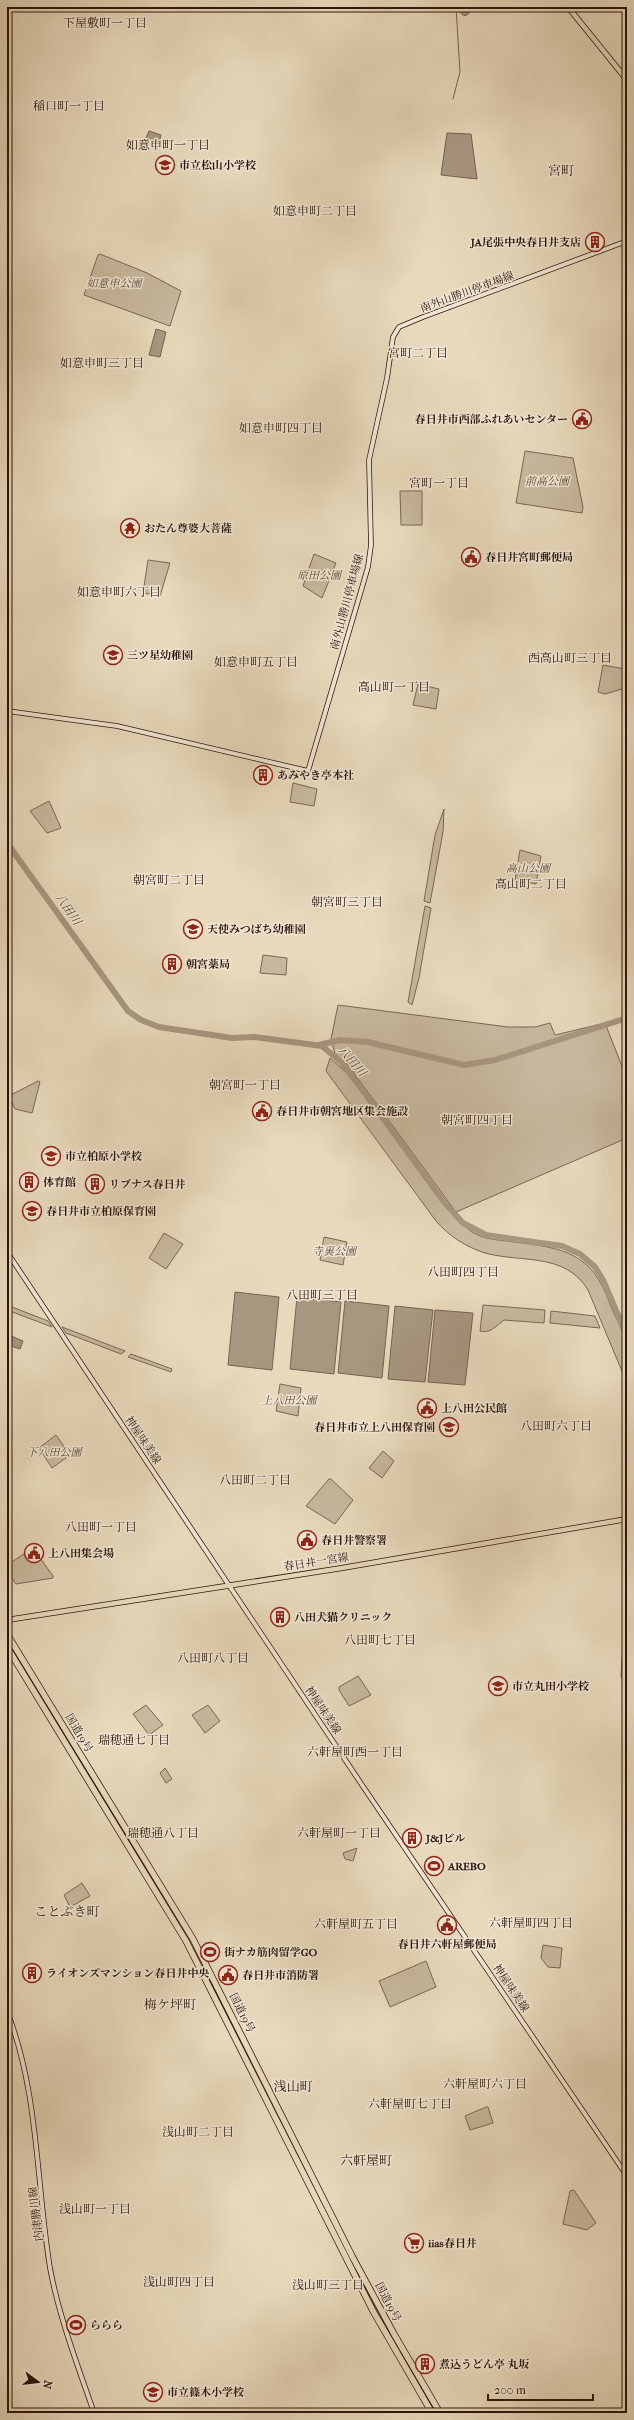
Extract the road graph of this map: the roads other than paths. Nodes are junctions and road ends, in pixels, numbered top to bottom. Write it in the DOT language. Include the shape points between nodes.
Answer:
graph roads {
  1 [pos="568,7"];
  2 [pos="627,80"];
  3 [pos="627,241"];
  4 [pos="7,710"];
  5 [pos="7,1252"];
  6 [pos="627,1519"];
  7 [pos="230,1585"];
  8 [pos="7,1620"];
  9 [pos="7,1634"];
  10 [pos="7,1647"];
  11 [pos="7,2011"];
  12 [pos="627,2176"];
  13 [pos="94,2413"];
  14 [pos="432,2413"];
  15 [pos="440,2413"];
  1 -- 2 [label="main road"];
  3 -- 4 [label="main road, 南外山勝川停車場線" via="423,317 401,326 395,332 388,378 369,460 371,545 368,567 308,771 117,726"];
  5 -- 7 [label="main road, 神屋味美線"];
  6 -- 7 [label="main road, 春日井一宮線"];
  7 -- 8 [label="main road, 春日井一宮線"];
  7 -- 12 [label="main road, 神屋味美線"];
  9 -- 15 [label="highway, 国道19号" via="193,1939 352,2256"];
  10 -- 14 [label="highway, 国道19号" via="186,1941 374,2311"];
  11 -- 13 [label="main road, 内津勝川線" via="30,2090 50,2267 73,2353"];
}
